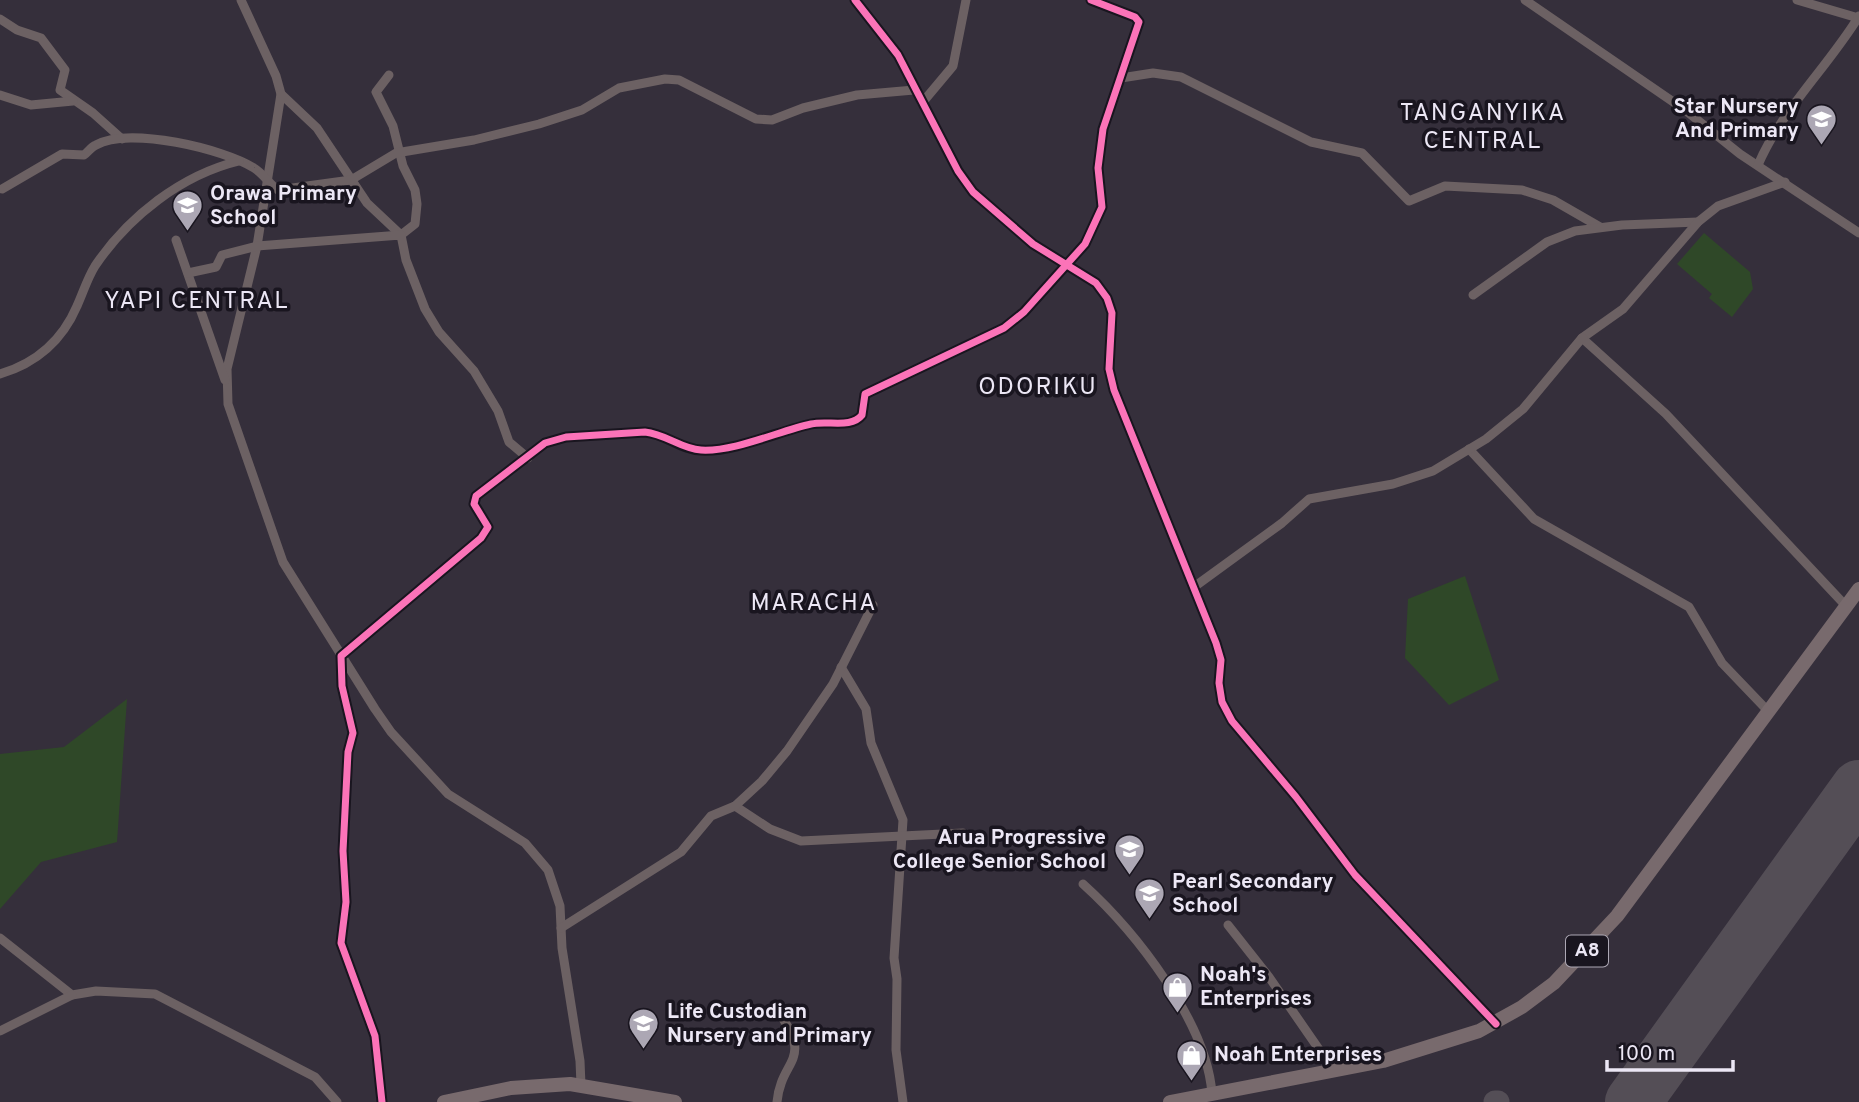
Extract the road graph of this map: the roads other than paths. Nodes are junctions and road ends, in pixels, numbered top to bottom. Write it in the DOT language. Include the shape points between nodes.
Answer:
graph roads {
  1 [pos="241,0"];
  2 [pos="855,0"];
  3 [pos="966,0"];
  4 [pos="1091,0"];
  5 [pos="1525,0"];
  6 [pos="1797,0"];
  7 [pos="1858,17"];
  8 [pos="0,19"];
  9 [pos="389,75"];
  10 [pos="1121,78"];
  11 [pos="914,90"];
  12 [pos="281,94"];
  13 [pos="0,95"];
  14 [pos="73,101"];
  15 [pos="922,103"];
  16 [pos="122,139"];
  17 [pos="400,152"];
  18 [pos="239,160"];
  19 [pos="1758,165"];
  20 [pos="268,180"];
  21 [pos="351,180"];
  22 [pos="1785,182"];
  23 [pos="2,188"];
  24 [pos="1698,222"];
  25 [pos="1600,227"];
  26 [pos="1859,233"];
  27 [pos="401,235"];
  28 [pos="176,240"];
  29 [pos="257,246"];
  30 [pos="1066,265"];
  31 [pos="188,273"];
  32 [pos="1473,295"];
  33 [pos="1582,338"];
  34 [pos="0,374"];
  35 [pos="225,382"];
  36 [pos="1469,449"];
  37 [pos="528,458"];
  38 [pos="1194,587"];
  39 [pos="1859,589"];
  40 [pos="873,605"];
  41 [pos="1845,605"];
  42 [pos="341,656"];
  43 [pos="841,667"];
  44 [pos="1767,710"];
  45 [pos="735,806"];
  46 [pos="963,833"];
  47 [pos="903,838"];
  48 [pos="1083,884"];
  49 [pos="1228,925"];
  50 [pos="561,928"];
  51 [pos="0,938"];
  52 [pos="72,995"];
  53 [pos="777,1010"];
  54 [pos="1496,1024"];
  55 [pos="0,1031"];
  56 [pos="1334,1072"];
  57 [pos="581,1085"];
  58 [pos="1206,1097"];
  59 [pos="337,1102"];
  60 [pos="382,1102"];
  61 [pos="444,1102"];
  62 [pos="675,1102"];
  63 [pos="777,1102"];
  64 [pos="904,1102"];
  65 [pos="1170,1102"];
  1 -- 12 [label="street"];
  2 -- 11 [label="street" via="898,55"];
  3 -- 15 [label="street" via="953,66"];
  4 -- 10 [label="street" via="1139,20"];
  5 -- 19 [label="street"];
  6 -- 7 [label="street"];
  7 -- 19 [label="street" via="1843,44 1782,118"];
  8 -- 14 [label="street" via="45,42 65,70 60,90"];
  9 -- 17 [label="street" via="376,92"];
  10 -- 25 [label="street" via="1153,73 1181,77 1311,142 1362,153 1409,201 1445,186 1522,190 1553,200"];
  10 -- 30 [label="street" via="1101,143 1099,216 1085,244"];
  11 -- 15 [label="street"];
  11 -- 17 [label="street" via="857,95 772,120 756,119 672,78 619,88 582,110 539,124"];
  12 -- 20 [label="street"];
  12 -- 21 [label="street" via="317,128"];
  13 -- 14 [label="street" via="31,105"];
  14 -- 16 [label="street"];
  15 -- 30 [label="street" via="973,192 1012,228"];
  16 -- 18 [label="street" via="180,141"];
  16 -- 23 [label="street" via="97,144 83,155 62,153"];
  17 -- 21 [label="street"];
  17 -- 27 [label="street" via="417,204 415,225"];
  18 -- 20 [label="street"];
  18 -- 34 [label="street" via="200,172 152,205 94,267 55,342 32,363"];
  19 -- 22 [label="street"];
  20 -- 21 [label="street" via="284,190"];
  20 -- 29 [label="street"];
  21 -- 27 [label="street" via="377,214"];
  22 -- 24 [label="street" via="1735,197"];
  22 -- 26 [label="street"];
  24 -- 25 [label="street"];
  24 -- 33 [label="street" via="1623,309"];
  25 -- 32 [label="street" via="1547,242"];
  27 -- 29 [label="street"];
  27 -- 37 [label="street" via="425,309 474,371 498,411 509,442"];
  28 -- 31 [label="street"];
  29 -- 31 [label="street" via="222,255 216,267"];
  29 -- 35 [label="street"];
  30 -- 37 [label="street" via="1004,328 868,390 862,415 855,422 813,423 712,450 690,449 658,433 566,438 540,445"];
  30 -- 38 [label="street" via="1097,283 1107,298 1112,313 1109,369 1114,390"];
  31 -- 35 [label="street"];
  33 -- 36 [label="street" via="1523,409"];
  33 -- 41 [label="street" via="1666,414"];
  35 -- 42 [label="street" via="228,404 276,546"];
  36 -- 38 [label="street" via="1433,471 1393,485 1309,499"];
  36 -- 44 [label="street" via="1534,519 1689,607 1722,663"];
  37 -- 42 [label="street" via="474,501 488,527 481,538"];
  38 -- 54 [label="street" via="1221,660 1222,702 1232,721 1355,874"];
  39 -- 41 [label="main road, A8"];
  40 -- 43 [label="street"];
  41 -- 44 [label="main road, A8"];
  42 -- 50 [label="street" via="391,732 449,794 524,843 548,870 559,899"];
  42 -- 60 [label="street" via="342,686 353,733 348,752 341,943 375,1036"];
  43 -- 45 [label="street" via="787,751"];
  43 -- 47 [label="street" via="866,709 871,743 900,806"];
  44 -- 54 [label="main road, A8" via="1617,916 1554,984"];
  45 -- 47 [label="street" via="770,829 801,841"];
  45 -- 50 [label="street" via="711,816 681,852"];
  46 -- 47 [label="street"];
  47 -- 64 [label="street" via="894,958 896,1050"];
  48 -- 58 [label="street" via="1113,911 1180,1003 1211,1074"];
  49 -- 56 [label="street"];
  50 -- 57 [label="street"];
  51 -- 52 [label="street"];
  52 -- 55 [label="street"];
  52 -- 59 [label="street" via="96,991 155,994 315,1077"];
  53 -- 63 [label="street" via="792,1035 796,1058 778,1090"];
  54 -- 56 [label="main road, A8" via="1437,1046"];
  56 -- 58 [label="main road, A8"];
  57 -- 61 [label="main road" via="511,1088"];
  57 -- 62 [label="main road"];
  58 -- 65 [label="main road, A8"];
}
